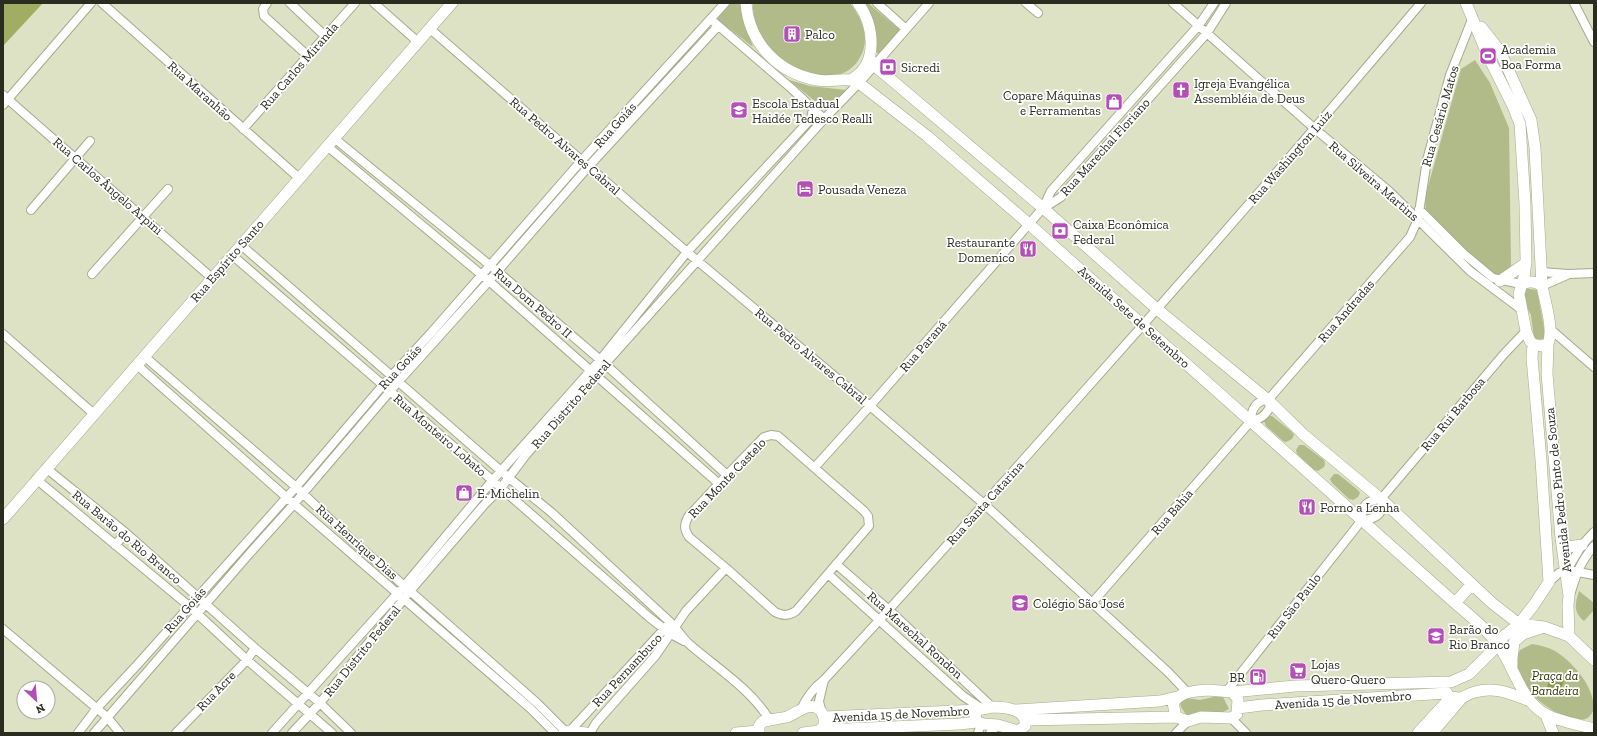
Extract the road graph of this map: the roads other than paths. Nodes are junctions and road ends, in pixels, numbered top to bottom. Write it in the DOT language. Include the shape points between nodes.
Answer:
graph roads {
  1 [pos="91,3"];
  2 [pos="102,3"];
  3 [pos="267,3"];
  4 [pos="290,3"];
  5 [pos="354,3"];
  6 [pos="374,3"];
  7 [pos="452,3"];
  8 [pos="725,3"];
  9 [pos="746,3"];
  10 [pos="858,3"];
  11 [pos="877,3"];
  12 [pos="929,3"];
  13 [pos="1026,3"];
  14 [pos="1173,3"];
  15 [pos="1214,3"];
  16 [pos="1226,3"];
  17 [pos="1421,3"];
  18 [pos="1466,3"];
  19 [pos="1574,3"];
  20 [pos="1038,13"];
  21 [pos="1473,17"];
  22 [pos="710,19"];
  23 [pos="718,26"];
  24 [pos="1199,26"];
  25 [pos="429,28"];
  26 [pos="906,29"];
  27 [pos="1207,32"];
  28 [pos="325,36"];
  29 [pos="418,42"];
  30 [pos="1594,42"];
  31 [pos="745,48"];
  32 [pos="308,56"];
  33 [pos="775,61"];
  34 [pos="872,62"];
  35 [pos="856,81"];
  36 [pos="648,88"];
  37 [pos="792,88"];
  38 [pos="655,95"];
  39 [pos="5,100"];
  40 [pos="812,112"];
  41 [pos="824,119"];
  42 [pos="937,120"];
  43 [pos="243,129"];
  44 [pos="1315,129"];
  45 [pos="927,136"];
  46 [pos="334,138"];
  47 [pos="90,141"];
  48 [pos="327,146"];
  49 [pos="75,158"];
  50 [pos="582,160"];
  51 [pos="589,166"];
  52 [pos="299,178"];
  53 [pos="168,189"];
  54 [pos="1525,204"];
  55 [pos="1538,205"];
  56 [pos="1043,208"];
  57 [pos="1419,209"];
  58 [pos="31,210"];
  59 [pos="143,217"];
  60 [pos="1418,219"];
  61 [pos="535,221"];
  62 [pos="1029,224"];
  63 [pos="241,245"];
  64 [pos="687,252"];
  65 [pos="232,255"];
  66 [pos="697,260"];
  67 [pos="1526,263"];
  68 [pos="490,265"];
  69 [pos="497,271"];
  70 [pos="1542,272"];
  71 [pos="1594,273"];
  72 [pos="92,274"];
  73 [pos="1568,274"];
  74 [pos="482,275"];
  75 [pos="212,278"];
  76 [pos="489,281"];
  77 [pos="1500,281"];
  78 [pos="1521,284"];
  79 [pos="1542,286"];
  80 [pos="1157,309"];
  81 [pos="1522,310"];
  82 [pos="1143,325"];
  83 [pos="1550,328"];
  84 [pos="1526,331"];
  85 [pos="3,334"];
  86 [pos="434,336"];
  87 [pos="1534,344"];
  88 [pos="1548,344"];
  89 [pos="140,361"];
  90 [pos="603,362"];
  91 [pos="1594,367"];
  92 [pos="594,372"];
  93 [pos="391,376"];
  94 [pos="398,382"];
  95 [pos="383,384"];
  96 [pos="390,391"];
  97 [pos="1268,400"];
  98 [pos="870,406"];
  99 [pos="94,414"];
  100 [pos="218,420"];
  101 [pos="1251,421"];
  102 [pos="210,430"];
  103 [pos="339,437"];
  104 [pos="346,443"];
  105 [pos="1541,460"];
  106 [pos="1555,460"];
  107 [pos="815,467"];
  108 [pos="46,468"];
  109 [pos="501,471"];
  110 [pos="726,474"];
  111 [pos="509,478"];
  112 [pos="36,479"];
  113 [pos="492,481"];
  114 [pos="718,483"];
  115 [pos="296,487"];
  116 [pos="501,488"];
  117 [pos="303,493"];
  118 [pos="287,497"];
  119 [pos="81,498"];
  120 [pos="1381,499"];
  121 [pos="294,504"];
  122 [pos="984,504"];
  123 [pos="72,508"];
  124 [pos="3,519"];
  125 [pos="1362,520"];
  126 [pos="1594,532"];
  127 [pos="126,534"];
  128 [pos="1561,538"];
  129 [pos="351,539"];
  130 [pos="115,545"];
  131 [pos="1582,545"];
  132 [pos="242,546"];
  133 [pos="1594,546"];
  134 [pos="344,548"];
  135 [pos="250,553"];
  136 [pos="836,564"];
  137 [pos="726,568"];
  138 [pos="1572,570"];
  139 [pos="828,574"];
  140 [pos="1594,575"];
  141 [pos="1549,582"];
  142 [pos="1472,584"];
  143 [pos="408,588"];
  144 [pos="397,593"];
  145 [pos="196,597"];
  146 [pos="404,600"];
  147 [pos="1092,603"];
  148 [pos="1455,603"];
  149 [pos="206,604"];
  150 [pos="189,606"];
  151 [pos="889,610"];
  152 [pos="198,614"];
  153 [pos="879,620"];
  154 [pos="1519,624"];
  155 [pos="1544,627"];
  156 [pos="671,628"];
  157 [pos="3,629"];
  158 [pos="915,635"];
  159 [pos="1570,636"];
  160 [pos="907,644"];
  161 [pos="1498,645"];
  162 [pos="255,648"];
  163 [pos="247,660"];
  164 [pos="1594,660"];
  165 [pos="138,664"];
  166 [pos="1512,669"];
  167 [pos="146,671"];
  168 [pos="824,680"];
  169 [pos="1451,682"];
  170 [pos="1295,686"];
  171 [pos="1268,689"];
  172 [pos="308,692"];
  173 [pos="1187,692"];
  174 [pos="1229,692"];
  175 [pos="1453,696"];
  176 [pos="1177,697"];
  177 [pos="1530,701"];
  178 [pos="320,703"];
  179 [pos="298,704"];
  180 [pos="1296,704"];
  181 [pos="1262,705"];
  182 [pos="96,708"];
  183 [pos="984,708"];
  184 [pos="801,709"];
  185 [pos="1015,710"];
  186 [pos="311,713"];
  187 [pos="1235,713"];
  188 [pos="865,715"];
  189 [pos="1546,715"];
  190 [pos="107,717"];
  191 [pos="1176,717"];
  192 [pos="769,719"];
  193 [pos="1594,720"];
  194 [pos="1188,721"];
  195 [pos="821,724"];
  196 [pos="1577,724"];
  197 [pos="979,726"];
  198 [pos="1026,727"];
  199 [pos="865,729"];
  200 [pos="994,729"];
  201 [pos="1594,729"];
  202 [pos="1012,731"];
  203 [pos="564,732"];
  204 [pos="759,732"];
  205 [pos="78,733"];
  206 [pos="94,733"];
  207 [pos="120,733"];
  208 [pos="176,733"];
  209 [pos="272,733"];
  210 [pos="292,733"];
  211 [pos="332,733"];
  212 [pos="351,733"];
  213 [pos="586,733"];
  214 [pos="590,733"];
  215 [pos="736,733"];
  216 [pos="803,733"];
  217 [pos="1176,733"];
  218 [pos="1246,733"];
  219 [pos="1418,733"];
  220 [pos="1432,733"];
  221 [pos="1553,733"];
  1 -- 39 [label="street"];
  2 -- 43 [label="street, Rua Maranhão"];
  3 -- 32 [label="street" via="263,9 264,16"];
  4 -- 28 [label="street"];
  5 -- 28 [label="street, Rua Carlos Miranda"];
  6 -- 29 [label="street"];
  7 -- 25 [label="main road, Rua Espírito Santo"];
  8 -- 22 [label="street, Rua Goiás"];
  9 -- 33 [label="main road" via="757,40"];
  10 -- 34 [label="main road" via="870,27"];
  11 -- 26 [label="street"];
  12 -- 26 [label="street"];
  13 -- 20 [label="street"];
  14 -- 24 [label="street, Rua Silveira Martins"];
  15 -- 24 [label="street, Rua Marechal Floriano"];
  16 -- 27 [label="street, Rua Marechal Floriano"];
  17 -- 44 [label="street, Rua Washington Luiz"];
  18 -- 21 [label="main road, Avenida Pedro Pinto de Souza"];
  19 -- 30 [label="street"];
  21 -- 54 [label="main road, Avenida Pedro Pinto de Souza" via="1520,124"];
  21 -- 55 [label="main road, Avenida Pedro Pinto de Souza" via="1500,51 1531,120"];
  21 -- 57 [label="street, Rua Cesário Matos" via="1450,75 1426,160"];
  22 -- 23 [label="street"];
  22 -- 36 [label="street, Rua Goiás"];
  23 -- 31 [label="street"];
  23 -- 38 [label="street, Rua Goiás"];
  24 -- 27 [label="street, Rua Silveira Martins"];
  24 -- 56 [label="street, Rua Marechal Floriano" via="1051,191"];
  25 -- 29 [label="main road, Rua Espírito Santo"];
  25 -- 50 [label="street, Rua Pedro Alvares Cabral"];
  26 -- 34 [label="street"];
  27 -- 44 [label="street, Rua Silveira Martins"];
  27 -- 56 [label="street, Rua Marechal Floriano" via="1061,197"];
  28 -- 32 [label="street, Rua Carlos Miranda"];
  29 -- 46 [label="main road, Rua Espírito Santo"];
  31 -- 33 [label="street"];
  31 -- 37 [label="street"];
  32 -- 43 [label="street, Rua Carlos Miranda"];
  33 -- 35 [label="main road" via="800,75 818,80"];
  33 -- 37 [label="street"];
  34 -- 35 [label="main road"];
  34 -- 42 [label="main road, Avenida Sete de Setembro"];
  35 -- 41 [label="street, Rua Distrito Federal"];
  35 -- 45 [label="main road, Avenida Sete de Setembro"];
  36 -- 38 [label="street"];
  36 -- 50 [label="street, Rua Goiás"];
  37 -- 40 [label="street"];
  38 -- 51 [label="street, Rua Goiás"];
  39 -- 49 [label="street, Rua Carlos Ângelo Arpini"];
  40 -- 41 [label="street"];
  40 -- 64 [label="street, Rua Distrito Federal" via="808,122"];
  41 -- 66 [label="street, Rua Distrito Federal"];
  42 -- 45 [label="main road"];
  42 -- 56 [label="main road, Avenida Sete de Setembro"];
  43 -- 52 [label="street, Rua Maranhão"];
  44 -- 60 [label="street, Rua Silveira Martins" via="1389,191"];
  44 -- 80 [label="street, Rua Washington Luiz"];
  45 -- 62 [label="main road, Avenida Sete de Setembro"];
  46 -- 48 [label="main road, Rua Espírito Santo"];
  46 -- 68 [label="street, Rua Dom Pedro II"];
  47 -- 49 [label="street"];
  48 -- 52 [label="main road, Rua Espírito Santo"];
  48 -- 74 [label="street, Rua Dom Pedro II"];
  49 -- 58 [label="street"];
  49 -- 59 [label="street, Rua Carlos Ângelo Arpini"];
  50 -- 51 [label="street, Rua Pedro Alvares Cabral"];
  50 -- 61 [label="street, Rua Goiás"];
  51 -- 61 [label="street, Rua Goiás"];
  51 -- 64 [label="street, Rua Pedro Alvares Cabral"];
  52 -- 63 [label="main road, Rua Espírito Santo"];
  53 -- 59 [label="street"];
  54 -- 55 [label="main road"];
  54 -- 67 [label="main road, Avenida Pedro Pinto de Souza"];
  55 -- 70 [label="main road, Avenida Pedro Pinto de Souza"];
  56 -- 62 [label="street, Rua Paraná"];
  56 -- 80 [label="main road, Avenida Sete de Setembro"];
  57 -- 60 [label="street, Rua Cesário Matos"];
  57 -- 77 [label="street, Rua Silveira Martins" via="1474,263"];
  59 -- 72 [label="street"];
  59 -- 75 [label="street, Rua Carlos Ângelo Arpini"];
  60 -- 81 [label="street, Rua Silveira Martins" via="1470,271"];
  60 -- 97 [label="street, Rua Andradas" via="1410,237"];
  61 -- 68 [label="street, Rua Goiás"];
  61 -- 69 [label="street, Rua Goiás"];
  62 -- 82 [label="main road, Avenida Sete de Setembro"];
  62 -- 98 [label="street, Rua Paraná"];
  63 -- 65 [label="main road, Rua Espírito Santo"];
  63 -- 93 [label="street, Rua Monteiro Lobato"];
  64 -- 66 [label="street, Rua Pedro Alvares Cabral"];
  64 -- 90 [label="street, Rua Distrito Federal"];
  65 -- 75 [label="main road, Rua Espírito Santo"];
  65 -- 95 [label="street, Rua Monteiro Lobato"];
  66 -- 90 [label="street, Rua Distrito Federal"];
  66 -- 98 [label="street, Rua Pedro Alvares Cabral"];
  67 -- 77 [label="main road"];
  67 -- 78 [label="main road, Avenida Pedro Pinto de Souza"];
  68 -- 69 [label="street, Rua Dom Pedro II"];
  68 -- 74 [label="street, Rua Goiás"];
  69 -- 76 [label="street, Rua Goiás"];
  69 -- 90 [label="street, Rua Dom Pedro II"];
  70 -- 73 [label="street"];
  70 -- 79 [label="main road, Avenida Pedro Pinto de Souza"];
  71 -- 73 [label="street"];
  73 -- 79 [label="street"];
  74 -- 76 [label="street, Rua Dom Pedro II"];
  74 -- 86 [label="street, Rua Goiás"];
  75 -- 89 [label="main road, Rua Espírito Santo"];
  76 -- 86 [label="street, Rua Goiás"];
  76 -- 92 [label="street, Rua Dom Pedro II"];
  77 -- 78 [label="street, Rua Silveira Martins"];
  78 -- 79 [label="main road" via="1529,281"];
  78 -- 81 [label="main road, Avenida Pedro Pinto de Souza" via="1519,294"];
  79 -- 83 [label="main road, Avenida Pedro Pinto de Souza"];
  80 -- 82 [label="street, Rua Washington Luiz"];
  80 -- 97 [label="main road, Avenida Sete de Setembro"];
  81 -- 84 [label="main road, Avenida Pedro Pinto de Souza"];
  82 -- 101 [label="main road, Avenida Sete de Setembro"];
  82 -- 122 [label="street, Rua Santa Catarina"];
  83 -- 88 [label="main road, Avenida Pedro Pinto de Souza"];
  83 -- 91 [label="street"];
  84 -- 87 [label="main road, Avenida Pedro Pinto de Souza"];
  84 -- 120 [label="street, Rua Rui Barbosa"];
  85 -- 99 [label="street"];
  86 -- 93 [label="street, Rua Goiás"];
  86 -- 94 [label="street, Rua Goiás"];
  87 -- 88 [label="main road"];
  87 -- 105 [label="main road, Avenida Pedro Pinto de Souza" via="1532,358"];
  88 -- 106 [label="main road, Avenida Pedro Pinto de Souza" via="1546,374"];
  89 -- 99 [label="main road, Rua Espírito Santo"];
  89 -- 100 [label="street, Rua Henrique Dias"];
  89 -- 102 [label="street, Rua Henrique Dias"];
  90 -- 92 [label="street, Rua Distrito Federal"];
  90 -- 110 [label="street, Rua Dom Pedro II"];
  92 -- 109 [label="street, Rua Distrito Federal"];
  92 -- 111 [label="street, Rua Distrito Federal"];
  92 -- 114 [label="street, Rua Dom Pedro II"];
  93 -- 94 [label="street, Rua Monteiro Lobato"];
  93 -- 95 [label="street, Rua Goiás"];
  94 -- 96 [label="street, Rua Goiás"];
  94 -- 109 [label="street, Rua Monteiro Lobato"];
  95 -- 96 [label="street, Rua Monteiro Lobato"];
  95 -- 103 [label="street, Rua Goiás"];
  96 -- 104 [label="street, Rua Goiás"];
  96 -- 113 [label="street, Rua Monteiro Lobato"];
  97 -- 101 [label="street" via="1257,404"];
  97 -- 101 [label="street" via="1270,407 1267,412 1262,418"];
  97 -- 120 [label="main road, Avenida Sete de Setembro"];
  98 -- 107 [label="street, Rua Paraná"];
  98 -- 122 [label="street, Rua Pedro Alvares Cabral"];
  99 -- 108 [label="main road, Rua Espírito Santo"];
  100 -- 102 [label="street"];
  100 -- 115 [label="street, Rua Henrique Dias"];
  101 -- 125 [label="main road, Avenida Sete de Setembro"];
  101 -- 147 [label="street, Rua Bahia"];
  102 -- 118 [label="street, Rua Henrique Dias"];
  103 -- 104 [label="street"];
  103 -- 115 [label="street, Rua Goiás"];
  104 -- 117 [label="street, Rua Goiás"];
  105 -- 106 [label="main road"];
  105 -- 141 [label="main road, Avenida Pedro Pinto de Souza"];
  106 -- 128 [label="main road, Avenida Pedro Pinto de Souza"];
  107 -- 110 [label="street, Rua Monte Castelo" via="778,436 771,435 764,437"];
  107 -- 136 [label="street, Rua Monte Castelo" via="864,511 869,521 869,526"];
  108 -- 112 [label="main road, Rua Espírito Santo"];
  108 -- 119 [label="street, Rua Barão do Rio Branco"];
  109 -- 111 [label="street, Rua Monteiro Lobato"];
  109 -- 113 [label="street, Rua Distrito Federal"];
  110 -- 114 [label="street, Rua Monte Castelo"];
  111 -- 116 [label="street, Rua Distrito Federal"];
  111 -- 156 [label="street, Rua Monteiro Lobato" via="551,512"];
  112 -- 123 [label="street, Rua Barão do Rio Branco"];
  112 -- 124 [label="main road, Rua Espírito Santo"];
  113 -- 116 [label="street, Rua Monteiro Lobato"];
  113 -- 143 [label="street, Rua Distrito Federal"];
  114 -- 137 [label="street, Rua Monte Castelo" via="688,516 684,525 689,537"];
  115 -- 117 [label="street, Rua Henrique Dias"];
  115 -- 118 [label="street, Rua Goiás"];
  116 -- 143 [label="street, Rua Distrito Federal"];
  116 -- 156 [label="street, Rua Monteiro Lobato" via="650,618"];
  117 -- 121 [label="street, Rua Goiás"];
  117 -- 129 [label="street, Rua Henrique Dias"];
  118 -- 121 [label="street, Rua Henrique Dias"];
  118 -- 132 [label="street, Rua Goiás"];
  119 -- 123 [label="street"];
  119 -- 127 [label="street, Rua Barão do Rio Branco"];
  120 -- 125 [label="street" via="1366,503 1362,511"];
  120 -- 125 [label="street" via="1381,511 1375,517"];
  120 -- 142 [label="main road, Avenida Sete de Setembro"];
  121 -- 134 [label="street, Rua Henrique Dias"];
  121 -- 135 [label="street, Rua Goiás"];
  122 -- 147 [label="street, Rua Pedro Alvares Cabral"];
  122 -- 151 [label="street, Rua Santa Catarina"];
  123 -- 130 [label="street, Rua Barão do Rio Branco"];
  125 -- 148 [label="main road, Avenida Sete de Setembro"];
  125 -- 174 [label="street, Rua São Paulo"];
  126 -- 131 [label="street"];
  127 -- 130 [label="street"];
  127 -- 145 [label="street, Rua Barão do Rio Branco"];
  128 -- 131 [label="main road" via="1568,547"];
  128 -- 138 [label="main road, Avenida Pedro Pinto de Souza"];
  129 -- 134 [label="street"];
  129 -- 143 [label="street, Rua Henrique Dias"];
  130 -- 150 [label="street, Rua Barão do Rio Branco"];
  131 -- 138 [label="street"];
  132 -- 135 [label="street"];
  132 -- 145 [label="street, Rua Goiás"];
  133 -- 138 [label="street"];
  134 -- 144 [label="street, Rua Henrique Dias"];
  135 -- 149 [label="street, Rua Goiás"];
  136 -- 139 [label="street, Rua Monte Castelo"];
  136 -- 151 [label="street, Rua Marechal Rondon"];
  137 -- 139 [label="street, Rua Monte Castelo" via="775,612 782,615 796,611"];
  137 -- 156 [label="street, Rua Pernambuco"];
  138 -- 140 [label="street"];
  138 -- 141 [label="street" via="1559,573"];
  138 -- 159 [label="main road, Avenida Pedro Pinto de Souza" via="1568,605"];
  139 -- 153 [label="street, Rua Marechal Rondon"];
  141 -- 154 [label="main road, Avenida Pedro Pinto de Souza"];
  142 -- 148 [label="main road"];
  142 -- 154 [label="main road, Avenida Sete de Setembro"];
  143 -- 144 [label="street, Rua Distrito Federal"];
  143 -- 146 [label="street, Rua Distrito Federal"];
  143 -- 203 [label="street, Rua Henrique Dias" via="537,703"];
  144 -- 146 [label="street, Rua Henrique Dias"];
  144 -- 172 [label="street, Rua Distrito Federal"];
  145 -- 149 [label="street, Rua Barão do Rio Branco"];
  145 -- 150 [label="street, Rua Goiás"];
  146 -- 178 [label="street, Rua Distrito Federal"];
  146 -- 203 [label="street, Rua Henrique Dias" via="531,709"];
  147 -- 173 [label="street, Rua Pedro Alvares Cabral"];
  148 -- 161 [label="main road, Avenida Sete de Setembro" via="1476,620"];
  149 -- 152 [label="street, Rua Goiás"];
  149 -- 162 [label="street, Rua Barão do Rio Branco"];
  150 -- 152 [label="street, Rua Barão do Rio Branco"];
  150 -- 165 [label="street, Rua Goiás"];
  151 -- 153 [label="street, Rua Santa Catarina"];
  151 -- 158 [label="street, Rua Marechal Rondon"];
  152 -- 163 [label="street, Rua Barão do Rio Branco"];
  152 -- 167 [label="street, Rua Goiás"];
  153 -- 160 [label="street, Rua Marechal Rondon"];
  153 -- 168 [label="street, Rua Santa Catarina"];
  154 -- 155 [label="main road"];
  154 -- 161 [label="main road, Avenida Pedro Pinto de Souza" via="1504,636"];
  155 -- 159 [label="main road"];
  155 -- 166 [label="main road" via="1523,634 1514,642"];
  156 -- 192 [label="street, Rua Monteiro Lobato" via="742,689"];
  156 -- 203 [label="street, Rua Pernambuco"];
  156 -- 214 [label="street, Rua Pernambuco" via="656,655"];
  157 -- 182 [label="street"];
  158 -- 160 [label="street"];
  158 -- 183 [label="street, Rua Marechal Rondon"];
  159 -- 164 [label="main road"];
  160 -- 183 [label="street, Rua Marechal Rondon" via="963,696"];
  161 -- 166 [label="main road, Avenida Sete de Setembro"];
  161 -- 169 [label="main road, Avenida 15 de Novembro" via="1469,674"];
  162 -- 163 [label="street, Rua Acre"];
  162 -- 172 [label="street, Rua Barão do Rio Branco"];
  163 -- 179 [label="street, Rua Barão do Rio Branco"];
  163 -- 208 [label="street, Rua Acre"];
  165 -- 167 [label="street"];
  165 -- 182 [label="street, Rua Goiás"];
  166 -- 177 [label="main road" via="1517,682"];
  167 -- 190 [label="street, Rua Goiás"];
  168 -- 184 [label="street, Rua Santa Catarina" via="813,689"];
  168 -- 195 [label="street, Rua Santa Catarina" via="819,701"];
  169 -- 170 [label="main road, Avenida 15 de Novembro"];
  169 -- 175 [label="main road" via="1448,688"];
  170 -- 171 [label="main road, Avenida 15 de Novembro"];
  170 -- 180 [label="main road" via="1287,695"];
  171 -- 174 [label="main road, Avenida 15 de Novembro"];
  171 -- 181 [label="main road" via="1273,694 1272,701"];
  172 -- 178 [label="street, Rua Barão do Rio Branco"];
  172 -- 179 [label="street, Rua Distrito Federal"];
  173 -- 174 [label="main road, Avenida 15 de Novembro"];
  173 -- 176 [label="main road, Avenida 15 de Novembro"];
  174 -- 187 [label="main road" via="1238,699"];
  175 -- 177 [label="main road, Avenida 15 de Novembro" via="1490,689"];
  175 -- 180 [label="main road, Avenida 15 de Novembro"];
  175 -- 219 [label="main road"];
  175 -- 220 [label="main road"];
  176 -- 185 [label="main road, Avenida 15 de Novembro" via="1160,702"];
  176 -- 191 [label="main road" via="1173,703"];
  177 -- 189 [label="main road"];
  178 -- 186 [label="street, Rua Distrito Federal"];
  178 -- 212 [label="street, Rua Barão do Rio Branco"];
  179 -- 186 [label="street, Rua Barão do Rio Branco"];
  179 -- 209 [label="street, Rua Distrito Federal"];
  180 -- 181 [label="main road, Avenida 15 de Novembro"];
  181 -- 187 [label="main road, Avenida 15 de Novembro"];
  182 -- 190 [label="street"];
  182 -- 205 [label="street, Rua Goiás"];
  183 -- 185 [label="main road, Avenida 15 de Novembro" via="1004,707"];
  183 -- 188 [label="main road, Avenida 15 de Novembro"];
  183 -- 197 [label="main road, Avenida 15 de Novembro" via="975,716"];
  184 -- 192 [label="main road, Avenida 15 de Novembro" via="787,716"];
  184 -- 195 [label="main road, Avenida 15 de Novembro" via="817,707"];
  185 -- 198 [label="main road" via="1019,712"];
  186 -- 210 [label="street, Rua Distrito Federal"];
  186 -- 211 [label="street, Rua Barão do Rio Branco"];
  187 -- 194 [label="main road, Avenida 15 de Novembro"];
  187 -- 218 [label="street"];
  188 -- 195 [label="main road, Avenida 15 de Novembro"];
  188 -- 199 [label="main road"];
  189 -- 196 [label="main road"];
  189 -- 221 [label="main road"];
  190 -- 206 [label="street, Rua Goiás"];
  190 -- 207 [label="street"];
  191 -- 194 [label="main road, Avenida 15 de Novembro"];
  191 -- 198 [label="main road, Avenida 15 de Novembro"];
  192 -- 204 [label="main road" via="762,722"];
  193 -- 196 [label="main road"];
  194 -- 217 [label="street"];
  195 -- 199 [label="main road, Avenida 15 de Novembro" via="835,729"];
  195 -- 216 [label="main road, Avenida 15 de Novembro"];
  196 -- 201 [label="main road"];
  197 -- 199 [label="main road, Avenida 15 de Novembro" via="959,724"];
  197 -- 200 [label="main road, Avenida 15 de Novembro"];
  198 -- 202 [label="main road, Avenida 15 de Novembro"];
  200 -- 202 [label="main road, Avenida 15 de Novembro"];
  203 -- 213 [label="main road"];
  204 -- 215 [label="main road"];
}
